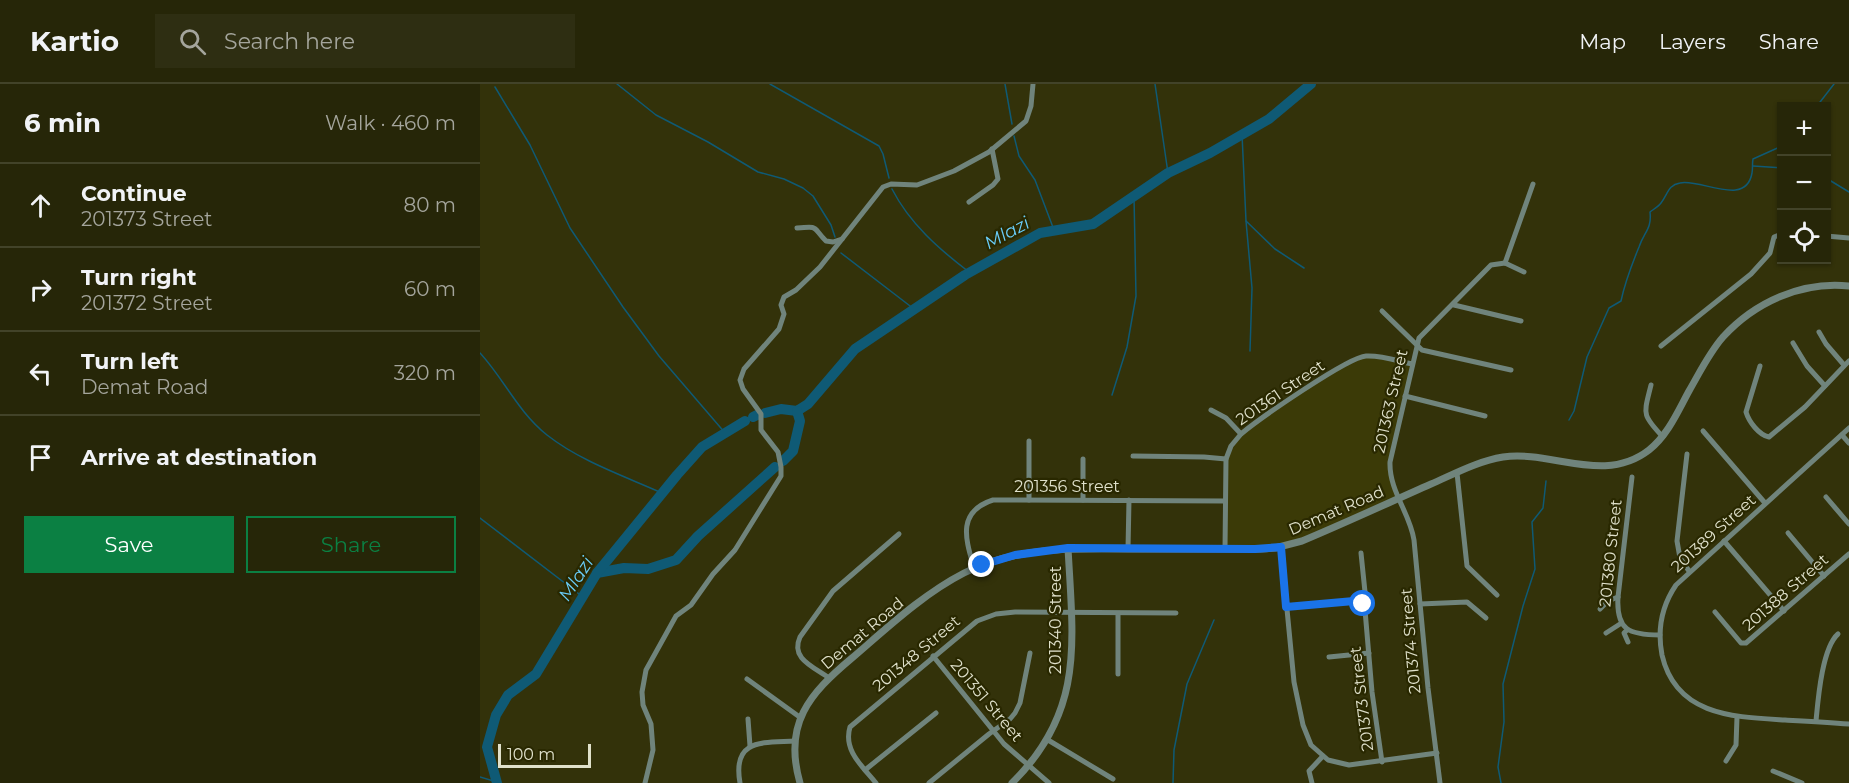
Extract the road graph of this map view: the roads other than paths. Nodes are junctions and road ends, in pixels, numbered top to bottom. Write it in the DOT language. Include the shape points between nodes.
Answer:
graph roads {
  1 [pos="1033,84"];
  2 [pos="992,149"];
  3 [pos="1533,184"];
  4 [pos="969,202"];
  5 [pos="797,228"];
  6 [pos="1777,236"];
  7 [pos="1831,236"];
  8 [pos="844,238"];
  9 [pos="1849,238"];
  10 [pos="1505,263"];
  11 [pos="1524,272"];
  12 [pos="1849,286"];
  13 [pos="1454,305"];
  14 [pos="1382,311"];
  15 [pos="1521,321"];
  16 [pos="1819,332"];
  17 [pos="1793,343"];
  18 [pos="1661,346"];
  19 [pos="1416,347"];
  20 [pos="1847,363"];
  21 [pos="1412,364"];
  22 [pos="1760,366"];
  23 [pos="1511,370"];
  24 [pos="1651,385"];
  25 [pos="1825,386"];
  26 [pos="1406,396"];
  27 [pos="1211,410"];
  28 [pos="1485,416"];
  29 [pos="1849,428"];
  30 [pos="1703,431"];
  31 [pos="1241,434"];
  32 [pos="1842,435"];
  33 [pos="1662,436"];
  34 [pos="1029,441"];
  35 [pos="1849,443"];
  36 [pos="1687,454"];
  37 [pos="1133,456"];
  38 [pos="1083,459"];
  39 [pos="1226,459"];
  40 [pos="1457,473"];
  41 [pos="1632,477"];
  42 [pos="1826,497"];
  43 [pos="1398,499"];
  44 [pos="1029,500"];
  45 [pos="1083,500"];
  46 [pos="1129,500"];
  47 [pos="1225,501"];
  48 [pos="1765,503"];
  49 [pos="1849,524"];
  50 [pos="1788,533"];
  51 [pos="899,534"];
  52 [pos="1724,541"];
  53 [pos="1281,547"];
  54 [pos="1068,548"];
  55 [pos="1128,549"];
  56 [pos="1225,549"];
  57 [pos="1361,553"];
  58 [pos="1849,554"];
  59 [pos="974,568"];
  60 [pos="1689,571"];
  61 [pos="1824,576"];
  62 [pos="1497,595"];
  63 [pos="1618,597"];
  64 [pos="1363,604"];
  65 [pos="1420,604"];
  66 [pos="1286,607"];
  67 [pos="1600,609"];
  68 [pos="1784,611"];
  69 [pos="1715,612"];
  70 [pos="1072,613"];
  71 [pos="1118,614"];
  72 [pos="1176,614"];
  73 [pos="1486,618"];
  74 [pos="1620,624"];
  75 [pos="1627,630"];
  76 [pos="1606,633"];
  77 [pos="1838,634"];
  78 [pos="1659,636"];
  79 [pos="1628,642"];
  80 [pos="1030,653"];
  81 [pos="1369,653"];
  82 [pos="933,656"];
  83 [pos="1329,657"];
  84 [pos="1118,674"];
  85 [pos="829,678"];
  86 [pos="747,679"];
  87 [pos="936,713"];
  88 [pos="801,717"];
  89 [pos="1737,717"];
  90 [pos="748,720"];
  91 [pos="1816,721"];
  92 [pos="1849,724"];
  93 [pos="994,730"];
  94 [pos="1048,740"];
  95 [pos="795,741"];
  96 [pos="750,746"];
  97 [pos="1437,753"];
  98 [pos="1323,756"];
  99 [pos="1726,761"];
  100 [pos="1382,762"];
  101 [pos="1029,766"];
  102 [pos="865,770"];
  103 [pos="1773,771"];
  104 [pos="1113,779"];
  105 [pos="645,783"];
  106 [pos="740,783"];
  107 [pos="800,783"];
  108 [pos="876,783"];
  109 [pos="929,783"];
  110 [pos="1012,783"];
  111 [pos="1049,783"];
  112 [pos="1312,783"];
  113 [pos="1440,783"];
  114 [pos="1802,783"];
  1 -- 2 [label="street" via="1026,121"];
  2 -- 4 [label="street" via="998,179"];
  2 -- 8 [label="street" via="954,171 917,185 891,183 883,187"];
  3 -- 10 [label="street"];
  5 -- 8 [label="street" via="817,228 833,242"];
  6 -- 18 [label="street" via="1770,253 1751,274"];
  7 -- 9 [label="street"];
  8 -- 105 [label="street" via="808,280 784,297 779,329 744,369 740,380 743,389 761,414 761,429 778,452 781,476 735,550 691,605 676,616 646,669 643,705 651,724 653,750"];
  10 -- 11 [label="street"];
  10 -- 13 [label="street, 201363 Street" via="1491,266"];
  12 -- 33 [label="street, Demat Road" via="1798,290 1746,315 1713,350"];
  13 -- 15 [label="street"];
  13 -- 19 [label="street, 201363 Street" via="1424,332"];
  14 -- 19 [label="street"];
  16 -- 20 [label="street"];
  17 -- 25 [label="street"];
  19 -- 21 [label="street, 201363 Street"];
  19 -- 23 [label="street"];
  20 -- 25 [label="street"];
  21 -- 26 [label="street, 201363 Street"];
  21 -- 31 [label="street, 201361 Street" via="1360,357"];
  22 -- 25 [label="street" via="1746,412 1766,437 1772,436"];
  24 -- 33 [label="street" via="1645,415"];
  26 -- 28 [label="street"];
  26 -- 43 [label="street, 201363 Street" via="1390,462"];
  27 -- 31 [label="street" via="1226,418"];
  29 -- 32 [label="street, 201389 Street"];
  30 -- 48 [label="street"];
  31 -- 39 [label="street, 201361 Street"];
  32 -- 35 [label="street"];
  32 -- 48 [label="street, 201389 Street"];
  33 -- 40 [label="street, Demat Road" via="1643,454 1615,465 1589,466 1515,456"];
  34 -- 44 [label="street"];
  36 -- 60 [label="street" via="1677,541 1680,558"];
  37 -- 39 [label="street"];
  38 -- 45 [label="street"];
  39 -- 47 [label="street, 201361 Street"];
  40 -- 43 [label="street, Demat Road"];
  40 -- 62 [label="street" via="1467,566"];
  41 -- 63 [label="street, 201380 Street"];
  42 -- 49 [label="street"];
  43 -- 53 [label="street, Demat Road"];
  43 -- 65 [label="street, 201374 Street" via="1413,534"];
  44 -- 45 [label="street, 201356 Street"];
  44 -- 59 [label="street, 201356 Street" via="993,500 975,509 966,527"];
  45 -- 46 [label="street, 201356 Street"];
  46 -- 47 [label="street, 201356 Street"];
  46 -- 55 [label="street"];
  47 -- 56 [label="street, 201361 Street"];
  48 -- 52 [label="street, 201389 Street"];
  50 -- 61 [label="street"];
  51 -- 85 [label="street" via="833,591 796,645 801,658"];
  52 -- 60 [label="street, 201389 Street"];
  52 -- 68 [label="street"];
  53 -- 56 [label="street, Demat Road"];
  53 -- 66 [label="street"];
  54 -- 55 [label="street, Demat Road"];
  54 -- 59 [label="street, Demat Road" via="1015,555"];
  54 -- 70 [label="street, 201340 Street"];
  55 -- 56 [label="street, Demat Road"];
  57 -- 64 [label="street, 201373 Street"];
  58 -- 61 [label="street, 201388 Street"];
  59 -- 85 [label="street, Demat Road" via="927,597"];
  60 -- 78 [label="street, 201389 Street" via="1665,603"];
  61 -- 68 [label="street, 201388 Street"];
  63 -- 67 [label="street"];
  63 -- 74 [label="street, 201380 Street"];
  64 -- 66 [label="street" via="1354,601"];
  64 -- 81 [label="street, 201373 Street"];
  65 -- 73 [label="street" via="1467,602"];
  65 -- 97 [label="street, 201374 Street"];
  66 -- 98 [label="street" via="1297,703 1306,735"];
  68 -- 69 [label="street, 201388 Street" via="1743,644"];
  70 -- 71 [label="street, 201348 Street"];
  70 -- 82 [label="street, 201348 Street" via="991,615 971,625"];
  70 -- 94 [label="street, 201340 Street" via="1069,684"];
  71 -- 72 [label="street, 201348 Street"];
  71 -- 84 [label="street"];
  74 -- 75 [label="street, 201380 Street"];
  74 -- 76 [label="street"];
  75 -- 78 [label="street, 201380 Street"];
  75 -- 79 [label="street" via="1624,633"];
  77 -- 91 [label="street" via="1831,641 1819,687"];
  78 -- 89 [label="street, 201389 Street" via="1664,661 1684,694 1711,711"];
  80 -- 93 [label="street" via="1020,703 1010,719"];
  81 -- 83 [label="street"];
  81 -- 100 [label="street, 201373 Street"];
  82 -- 93 [label="street, 201351 Street"];
  82 -- 102 [label="street, 201348 Street" via="850,727 849,745"];
  85 -- 88 [label="street, Demat Road"];
  86 -- 88 [label="street"];
  87 -- 102 [label="street"];
  88 -- 95 [label="street, Demat Road"];
  89 -- 91 [label="street, 201389 Street"];
  89 -- 99 [label="street" via="1736,745"];
  90 -- 96 [label="street"];
  91 -- 92 [label="street, 201389 Street"];
  93 -- 101 [label="street, 201351 Street"];
  93 -- 109 [label="street"];
  94 -- 101 [label="street, 201340 Street"];
  94 -- 104 [label="street"];
  95 -- 96 [label="street"];
  95 -- 107 [label="street, Demat Road"];
  96 -- 106 [label="street" via="739,760"];
  97 -- 100 [label="street"];
  97 -- 113 [label="street, 201374 Street"];
  98 -- 100 [label="street" via="1348,765"];
  98 -- 112 [label="street" via="1310,771"];
  101 -- 110 [label="street, 201340 Street"];
  101 -- 111 [label="street, 201351 Street"];
  102 -- 108 [label="street, 201348 Street"];
  103 -- 114 [label="street"];
}
